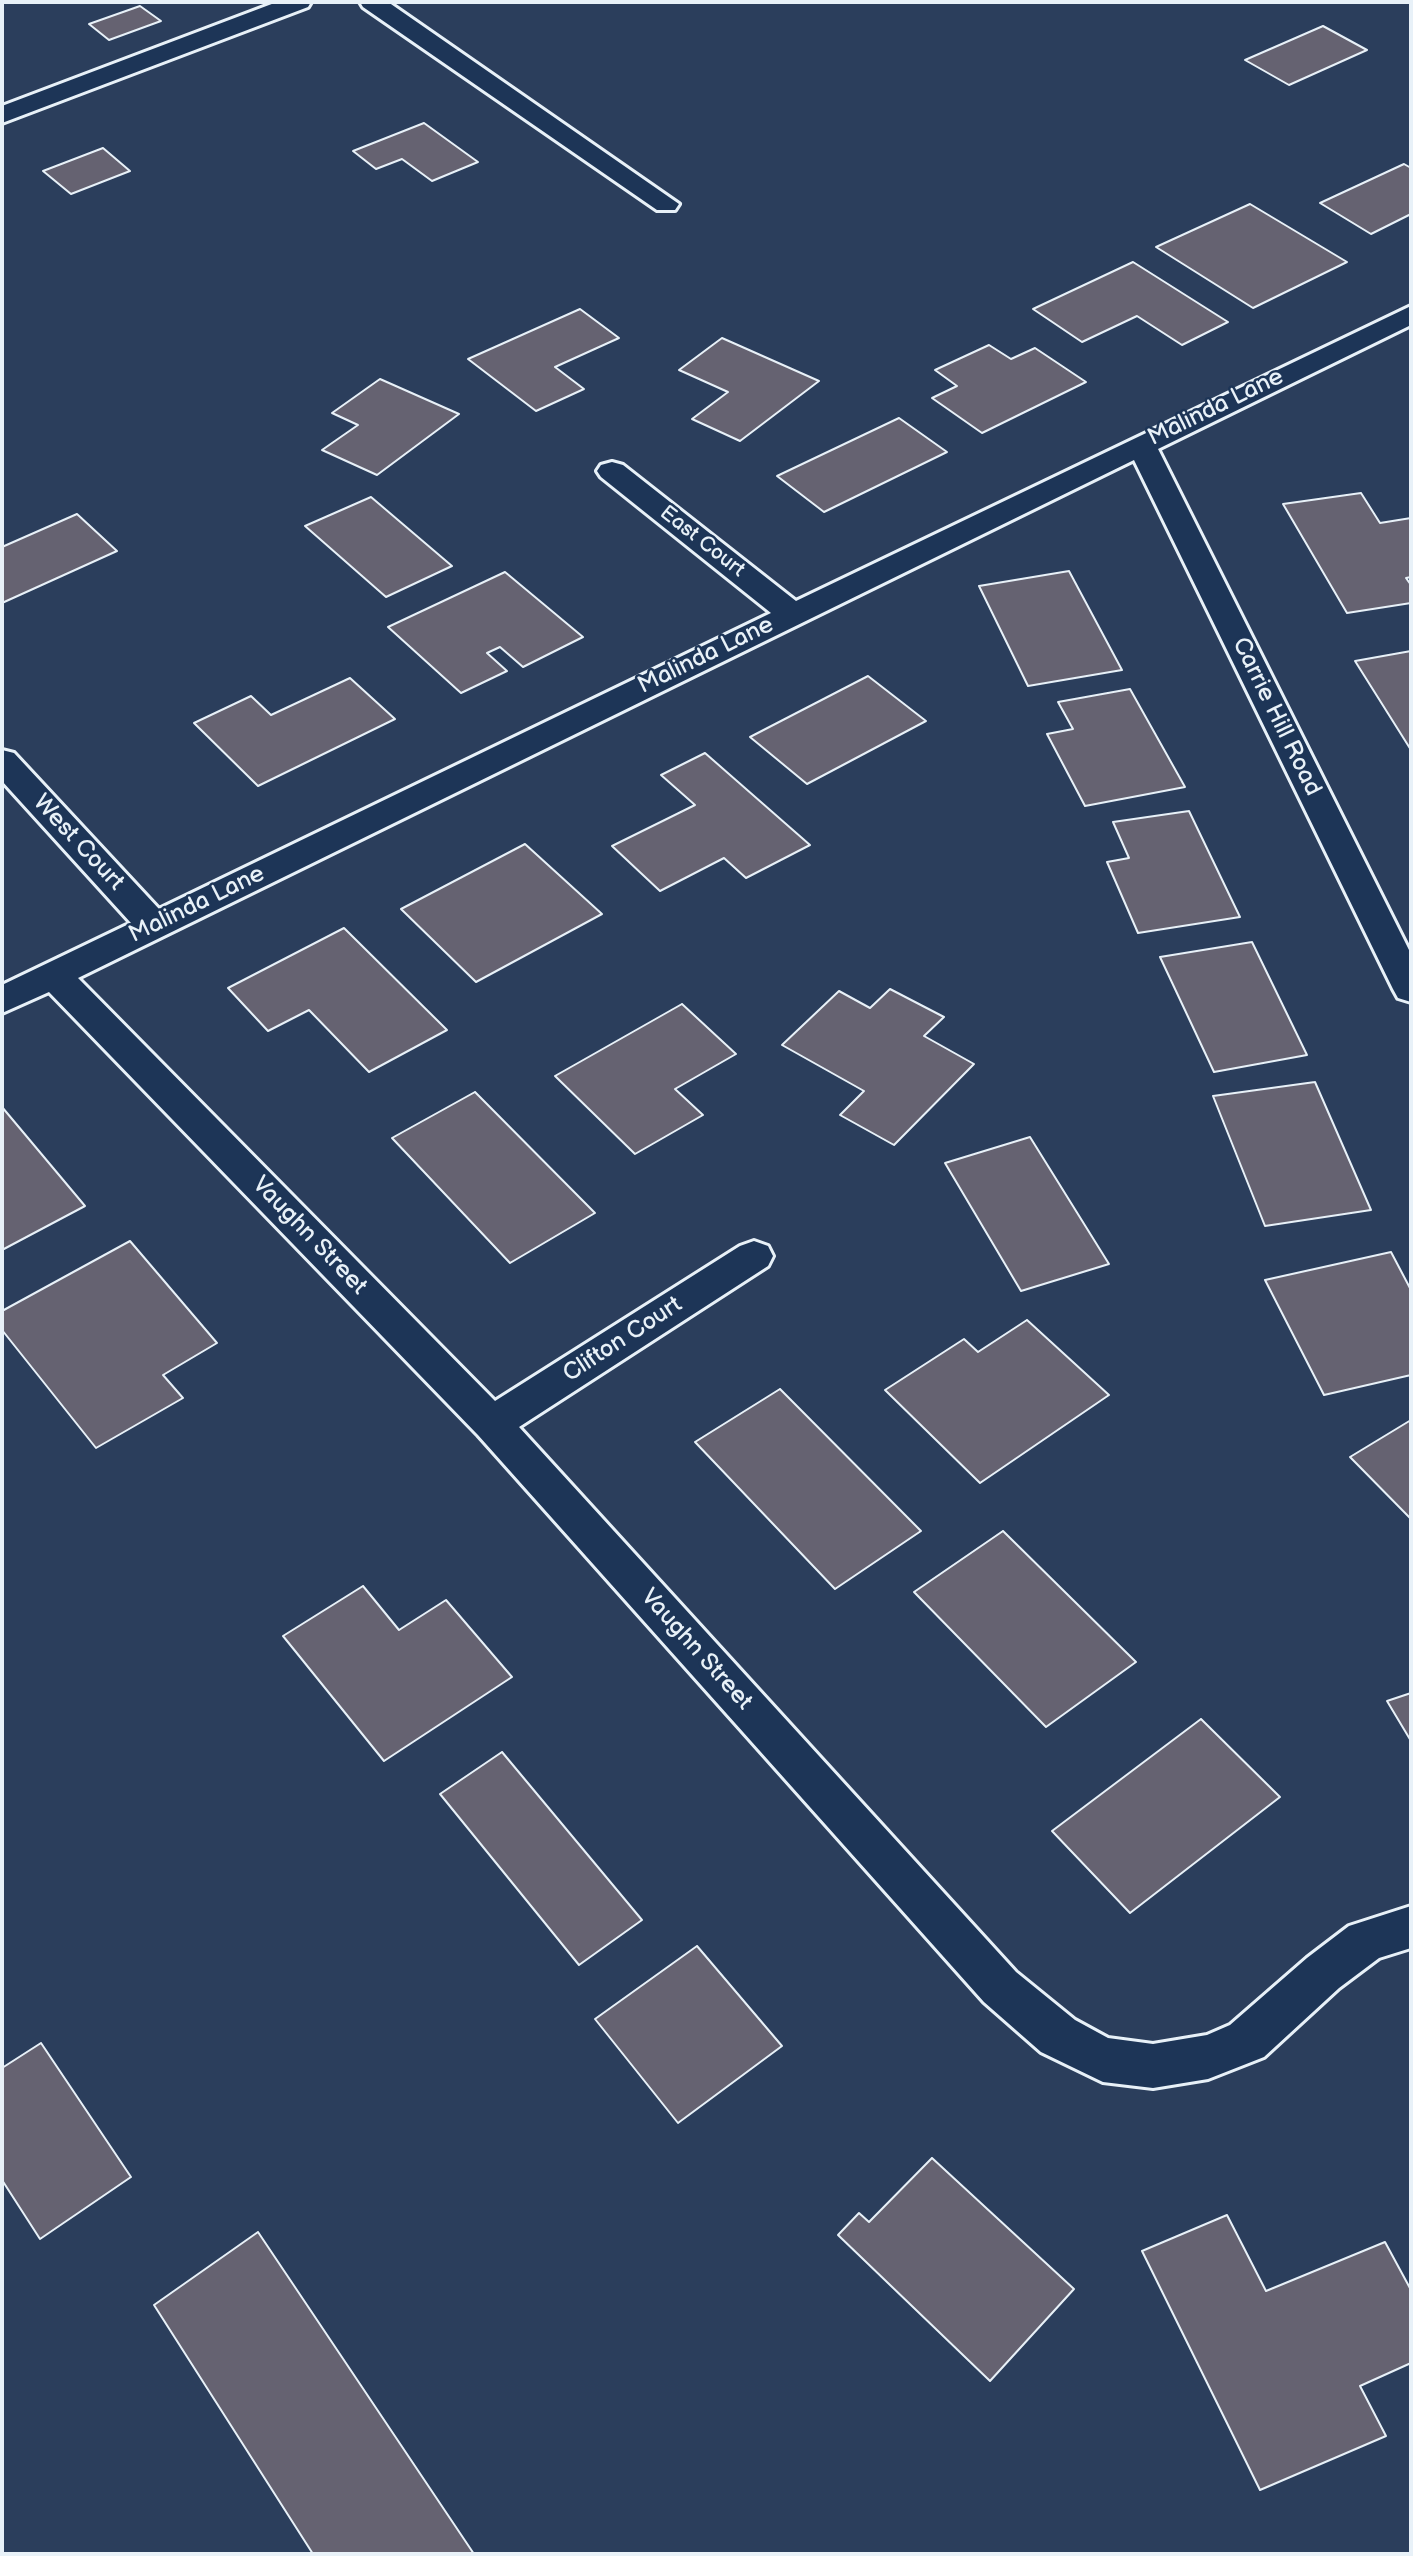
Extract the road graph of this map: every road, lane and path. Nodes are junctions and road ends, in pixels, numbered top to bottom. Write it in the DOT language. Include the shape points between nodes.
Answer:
graph roads {
  1 [pos="299,2"];
  2 [pos="372,2"];
  3 [pos="2,115"];
  4 [pos="666,204"];
  5 [pos="1411,314"];
  6 [pos="1141,444"];
  7 [pos="612,471"];
  8 [pos="793,614"];
  9 [pos="2,761"];
  10 [pos="154,926"];
  11 [pos="54,974"];
  12 [pos="1411,989"];
  13 [pos="2,1000"];
  14 [pos="754,1255"];
  15 [pos="492,1423"];
  16 [pos="1411,1927"];
  1 -- 3 [label="street"];
  2 -- 4 [label="street"];
  5 -- 6 [label="street, Malinda Lane"];
  6 -- 8 [label="street, Malinda Lane"];
  6 -- 12 [label="street, Carrie Hill Road"];
  7 -- 8 [label="street, East Court"];
  8 -- 10 [label="street, Malinda Lane"];
  9 -- 10 [label="street, West Court"];
  10 -- 11 [label="street, Malinda Lane"];
  11 -- 13 [label="street, Malinda Lane"];
  11 -- 15 [label="street, Vaughn Street"];
  14 -- 15 [label="street, Clifton Court"];
  15 -- 16 [label="street, Vaughn Street" via="1000,1987 1069,2042 1104,2060 1153,2066 1208,2057 1247,2041 1365,1941"];
}
